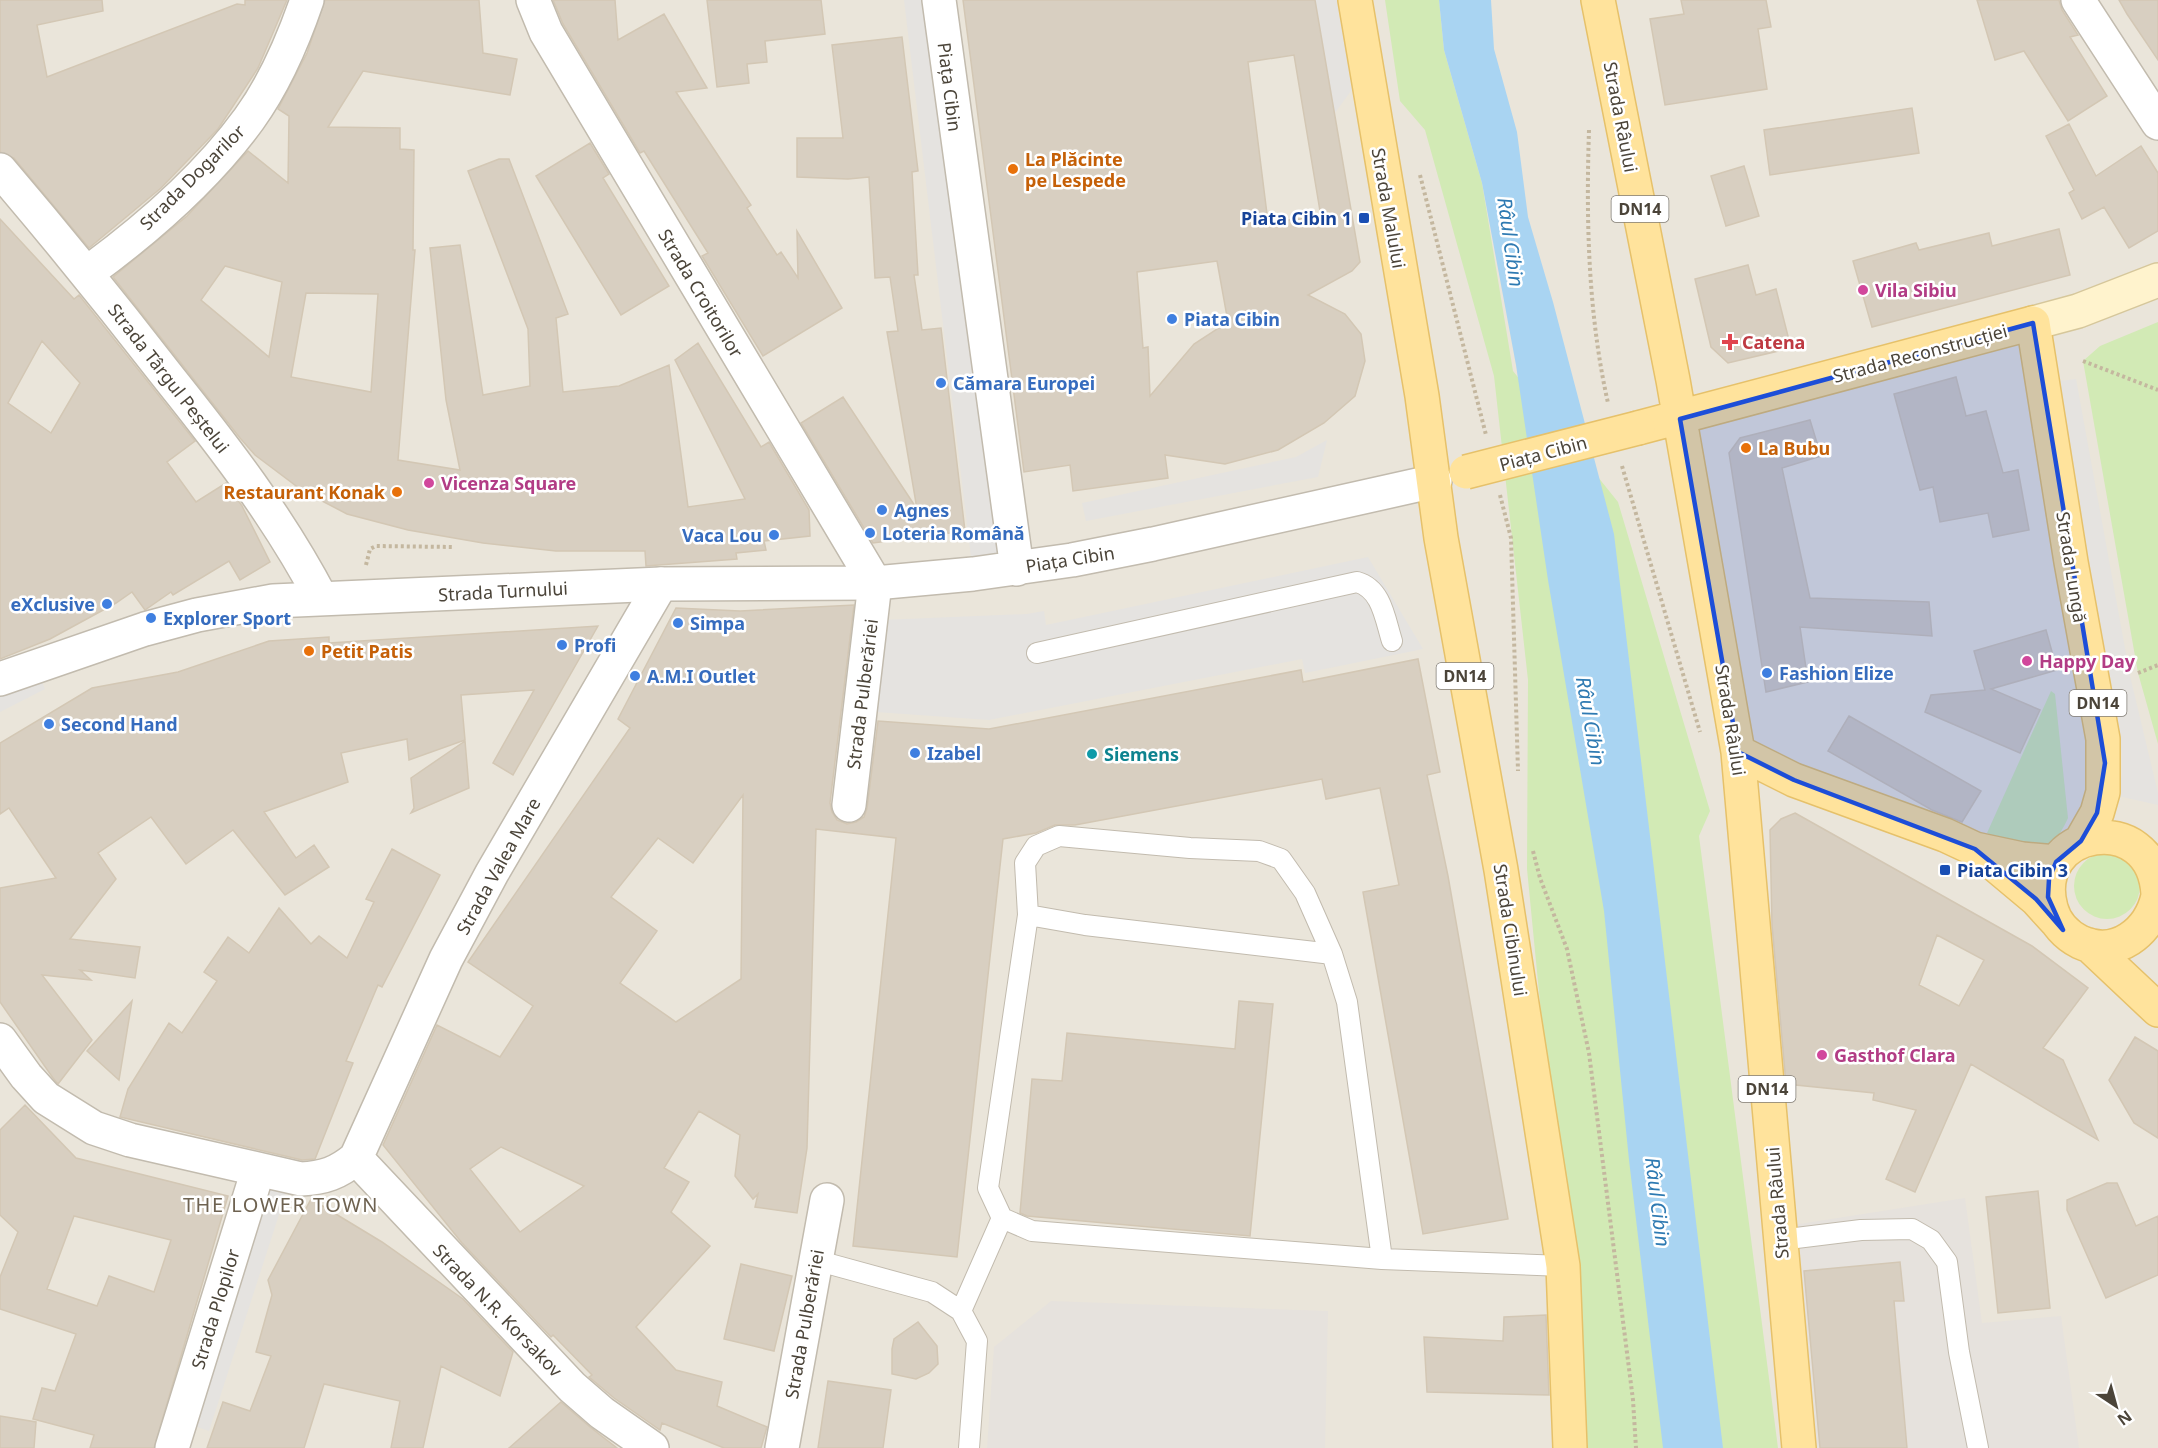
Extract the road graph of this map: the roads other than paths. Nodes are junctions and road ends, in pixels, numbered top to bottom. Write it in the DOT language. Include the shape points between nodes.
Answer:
graph roads {
  1 [pos="307,0"];
  2 [pos="533,0"];
  3 [pos="939,0"];
  4 [pos="1355,0"];
  5 [pos="1598,0"];
  6 [pos="2078,0"];
  7 [pos="2158,123"];
  8 [pos="0,170"];
  9 [pos="87,273"];
  10 [pos="2158,280"];
  11 [pos="2033,323"];
  12 [pos="1425,416"];
  13 [pos="1680,419"];
  14 [pos="1450,476"];
  15 [pos="1017,569"];
  16 [pos="875,583"];
  17 [pos="661,584"];
  18 [pos="321,597"];
  19 [pos="1392,641"];
  20 [pos="1037,653"];
  21 [pos="0,679"];
  22 [pos="1738,752"];
  23 [pos="849,805"];
  24 [pos="2081,841"];
  25 [pos="1975,849"];
  26 [pos="2056,862"];
  27 [pos="2156,911"];
  28 [pos="1028,915"];
  29 [pos="2076,937"];
  30 [pos="1332,954"];
  31 [pos="2158,1010"];
  32 [pos="0,1040"];
  33 [pos="356,1158"];
  34 [pos="258,1170"];
  35 [pos="826,1200"];
  36 [pos="1002,1218"];
  37 [pos="1780,1240"];
  38 [pos="1382,1259"];
  39 [pos="816,1260"];
  40 [pos="1563,1266"];
  41 [pos="961,1311"];
  42 [pos="178,1445"];
  43 [pos="651,1448"];
  44 [pos="783,1448"];
  45 [pos="969,1448"];
  46 [pos="1570,1448"];
  47 [pos="1799,1448"];
  48 [pos="1978,1448"];
  1 -- 9 [label="street, Strada Dogarilor" via="278,71 249,119 170,205"];
  2 -- 16 [label="street, Strada Croitorilor" via="546,32"];
  3 -- 15 [label="street, Piața Cibin"];
  4 -- 12 [label="main road, Strada Malului / DN14"];
  5 -- 13 [label="main road, Strada Râului / DN14"];
  6 -- 7 [label="street"];
  8 -- 9 [label="street, Strada Târgul Peștelui"];
  9 -- 18 [label="street, Strada Târgul Peștelui" via="258,492"];
  10 -- 11 [label="main road, Strada Reconstrucției" via="2078,311"];
  11 -- 13 [label="main road, Strada Reconstrucției"];
  11 -- 24 [label="main road, Strada Lungă / DN14" via="2103,739 2103,792 2097,813"];
  12 -- 14 [label="main road, Strada Cibinului / DN14"];
  13 -- 14 [label="main road, Piața Cibin, bridge"];
  13 -- 22 [label="main road, Strada Râului / DN14"];
  14 -- 15 [label="street, Piața Cibin" via="1153,544"];
  14 -- 40 [label="main road, Strada Cibinului / DN14" via="1442,538 1501,870"];
  15 -- 16 [label="street, Strada Turnului"];
  16 -- 17 [label="street, Strada Turnului"];
  16 -- 23 [label="street, Strada Pulberăriei"];
  17 -- 18 [label="street, Strada Turnului"];
  17 -- 33 [label="street, Strada Valea Mare" via="451,949"];
  18 -- 21 [label="street, Strada Turnului" via="197,615"];
  19 -- 20 [label="lane" via="1378,598 1368,585 1357,582"];
  22 -- 25 [label="main road" via="1794,780"];
  22 -- 37 [label="main road, Strada Râului / DN14"];
  24 -- 26 [label="main road, DN14"];
  24 -- 27 [label="main road" via="2109,837 2135,847 2153,868"];
  25 -- 26 [label="main road"];
  25 -- 29 [label="main road"];
  26 -- 29 [label="main road" via="2049,879 2048,897 2053,915"];
  27 -- 29 [label="main road" via="2130,940 2117,945"];
  28 -- 30 [label="lane"];
  28 -- 30 [label="lane" via="1025,863 1036,846 1059,836 1258,851 1281,859 1305,892"];
  28 -- 36 [label="lane" via="988,1188"];
  29 -- 31 [label="main road"];
  30 -- 38 [label="lane" via="1347,1002"];
  32 -- 34 [label="street" via="46,1098 94,1128"];
  33 -- 34 [label="street" via="341,1170 316,1178"];
  33 -- 43 [label="street, Strada N.R. Korsakov" via="572,1387"];
  34 -- 42 [label="street, Strada Plopilor"];
  35 -- 39 [label="street, Strada Pulberăriei"];
  36 -- 38 [label="lane" via="1032,1231"];
  36 -- 41 [label="lane"];
  37 -- 47 [label="main road, Strada Râului / DN14"];
  37 -- 48 [label="lane" via="1861,1230 1912,1229 1931,1240 1947,1262"];
  38 -- 40 [label="lane"];
  39 -- 41 [label="lane" via="932,1292"];
  39 -- 44 [label="street, Strada Pulberăriei"];
  40 -- 46 [label="main road, Strada Cibinului / DN14"];
  41 -- 45 [label="lane" via="977,1341"];
}
